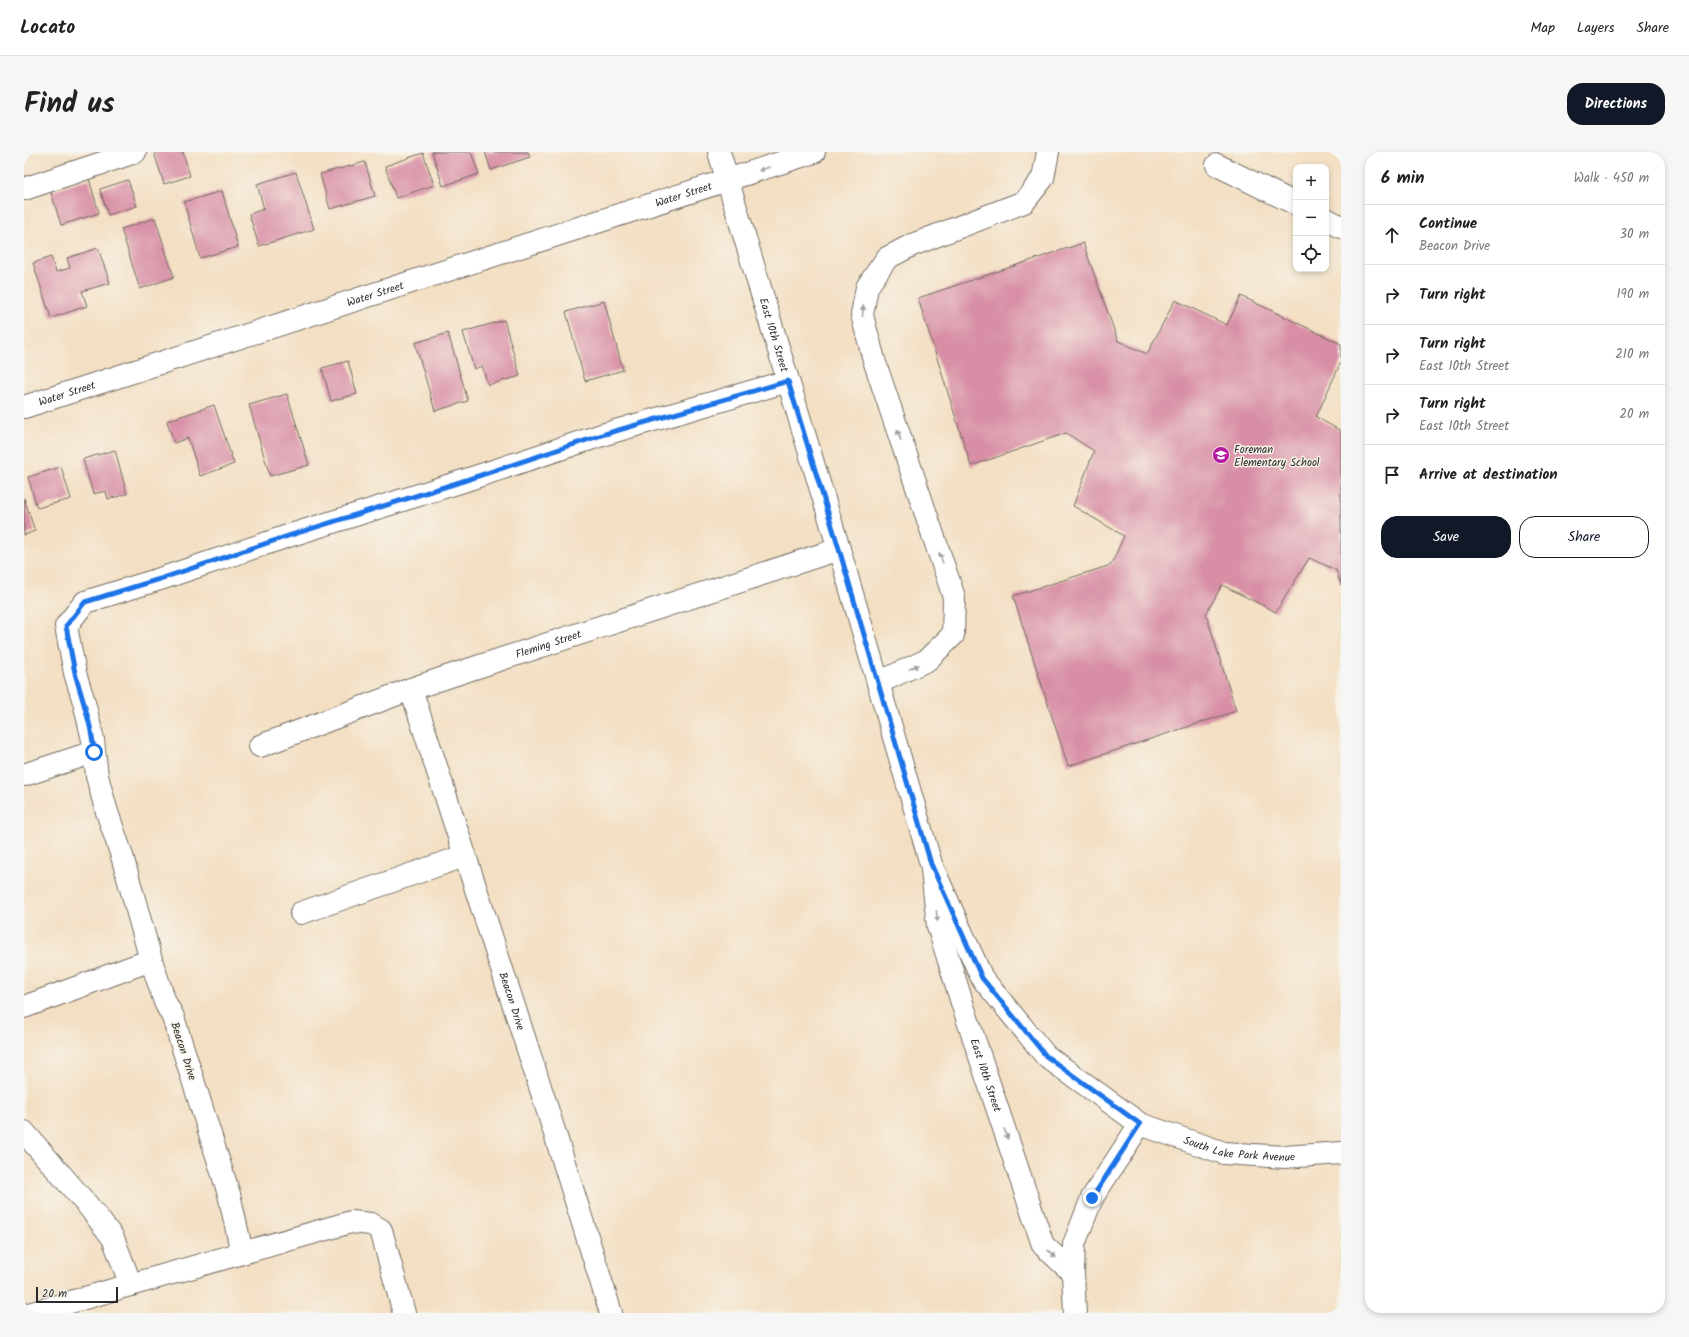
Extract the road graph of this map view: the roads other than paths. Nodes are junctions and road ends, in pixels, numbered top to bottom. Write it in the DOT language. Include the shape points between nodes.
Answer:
graph roads {
  1 [pos="135,152"];
  2 [pos="719,152"];
  3 [pos="814,152"];
  4 [pos="1048,152"];
  5 [pos="1217,165"];
  6 [pos="728,181"];
  7 [pos="24,188"];
  8 [pos="1293,203"];
  9 [pos="1329,221"];
  10 [pos="1341,227"];
  11 [pos="788,381"];
  12 [pos="24,407"];
  13 [pos="839,549"];
  14 [pos="878,684"];
  15 [pos="411,689"];
  16 [pos="260,746"];
  17 [pos="94,752"];
  18 [pos="24,775"];
  19 [pos="464,856"];
  20 [pos="931,864"];
  21 [pos="301,913"];
  22 [pos="151,960"];
  23 [pos="24,1007"];
  24 [pos="1140,1124"];
  25 [pos="24,1132"];
  26 [pos="1341,1153"];
  27 [pos="242,1253"];
  28 [pos="1073,1273"];
  29 [pos="131,1285"];
  30 [pos="32,1313"];
  31 [pos="404,1313"];
  32 [pos="611,1313"];
  33 [pos="1075,1313"];
  1 -- 7 [label="street"];
  2 -- 6 [label="street, East 10th Street"];
  3 -- 6 [label="street, Water Street, one-way"];
  14 -- 4 [label="street, one-way" via="927,660 953,635 954,598 874,360 862,315 867,287 886,258 912,245 1024,202 1043,178"];
  5 -- 8 [label="street"];
  6 -- 11 [label="street, East 10th Street"];
  6 -- 12 [label="street, Water Street"];
  9 -- 10 [label="street"];
  11 -- 13 [label="street, East 10th Street"];
  11 -- 17 [label="street, Beacon Drive" via="605,434 85,602 66,626"];
  13 -- 14 [label="street, East 10th Street"];
  13 -- 15 [label="street, Fleming Street"];
  14 -- 20 [label="street, East 10th Street"];
  15 -- 16 [label="street, Fleming Street"];
  15 -- 19 [label="street, Beacon Drive"];
  17 -- 18 [label="street"];
  17 -- 22 [label="street, Beacon Drive" via="97,776 106,809"];
  19 -- 21 [label="street"];
  19 -- 32 [label="street, Beacon Drive"];
  20 -- 24 [label="street, East 10th Street" via="982,978 1046,1056"];
  20 -- 28 [label="street, East 10th Street, one-way" via="938,926 1043,1245"];
  22 -- 23 [label="street"];
  22 -- 27 [label="street, Beacon Drive" via="165,1002 173,1016 229,1194"];
  24 -- 26 [label="street, South Lake Park Avenue" via="1224,1153 1284,1157"];
  24 -- 28 [label="street" via="1092,1198 1074,1244"];
  25 -- 29 [label="street" via="113,1238"];
  27 -- 29 [label="street"];
  27 -- 31 [label="street" via="351,1222 371,1224 381,1230"];
  28 -- 33 [label="street"];
  29 -- 30 [label="street"];
}
